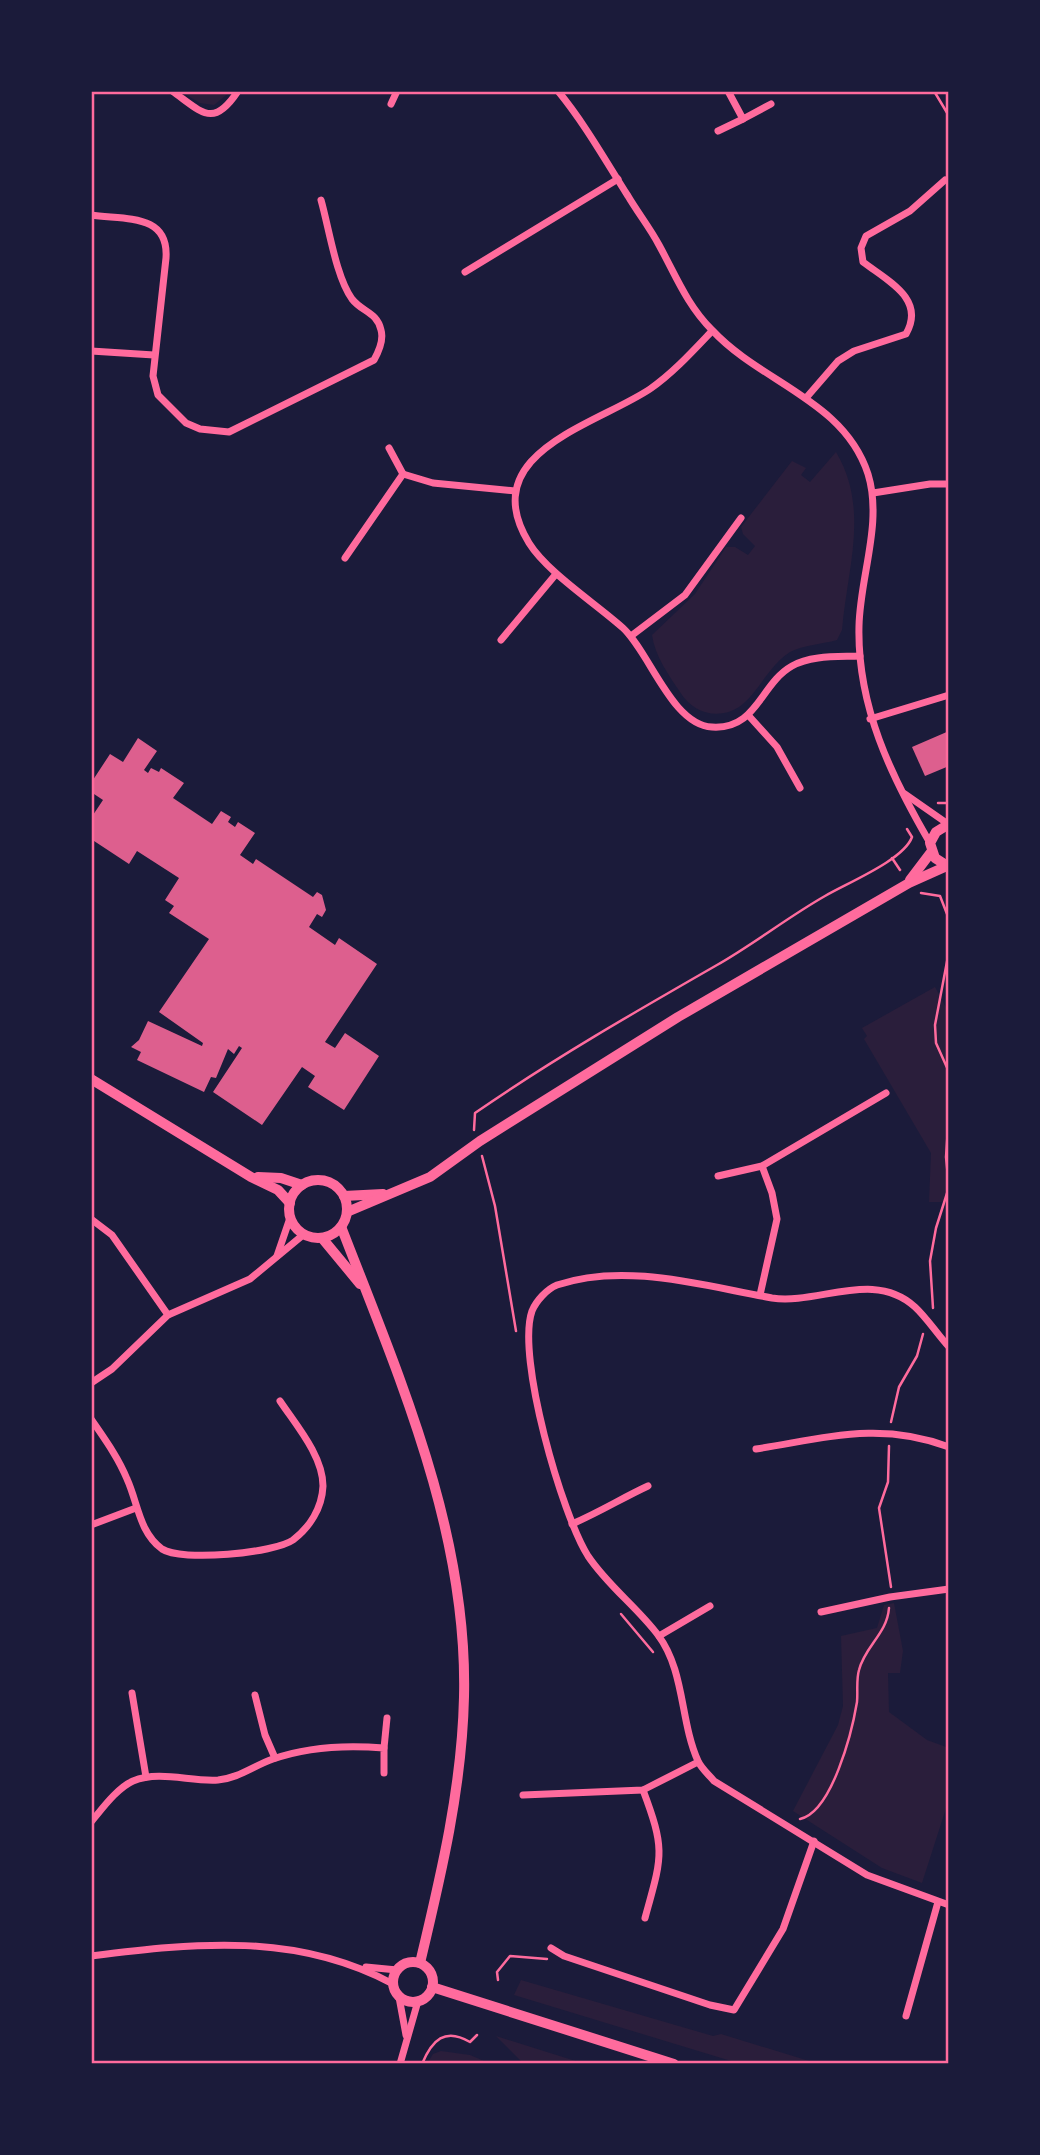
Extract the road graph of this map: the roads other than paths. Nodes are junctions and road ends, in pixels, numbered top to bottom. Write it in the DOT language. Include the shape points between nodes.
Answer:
graph roads {
  1 [pos="172,91"];
  2 [pos="238,91"];
  3 [pos="397,91"];
  4 [pos="728,91"];
  5 [pos="562,93"];
  6 [pos="391,104"];
  7 [pos="771,104"];
  8 [pos="743,119"];
  9 [pos="718,131"];
  10 [pos="618,179"];
  11 [pos="945,180"];
  12 [pos="321,200"];
  13 [pos="91,215"];
  14 [pos="465,272"];
  15 [pos="712,331"];
  16 [pos="91,351"];
  17 [pos="154,355"];
  18 [pos="806,398"];
  19 [pos="389,448"];
  20 [pos="403,474"];
  21 [pos="949,484"];
  22 [pos="515,491"];
  23 [pos="873,493"];
  24 [pos="741,517"];
  25 [pos="345,558"];
  26 [pos="556,574"];
  27 [pos="631,636"];
  28 [pos="501,640"];
  29 [pos="860,656"];
  30 [pos="949,695"];
  31 [pos="749,716"];
  32 [pos="870,719"];
  33 [pos="800,788"];
  34 [pos="905,793"];
  35 [pos="948,824"];
  36 [pos="931,847"];
  37 [pos="948,866"];
  38 [pos="909,883"];
  39 [pos="91,1079"];
  40 [pos="886,1093"];
  41 [pos="762,1167"];
  42 [pos="718,1176"];
  43 [pos="251,1177"];
  44 [pos="302,1185"];
  45 [pos="389,1194"];
  46 [pos="344,1196"];
  47 [pos="290,1203"];
  48 [pos="347,1212"];
  49 [pos="290,1218"];
  50 [pos="91,1219"];
  51 [pos="342,1229"];
  52 [pos="303,1235"];
  53 [pos="322,1238"];
  54 [pos="277,1256"];
  55 [pos="366,1292"];
  56 [pos="760,1296"];
  57 [pos="168,1315"];
  58 [pos="949,1347"];
  59 [pos="91,1384"];
  60 [pos="280,1401"];
  61 [pos="91,1419"];
  62 [pos="949,1447"];
  63 [pos="756,1449"];
  64 [pos="648,1486"];
  65 [pos="136,1508"];
  66 [pos="572,1524"];
  67 [pos="91,1525"];
  68 [pos="949,1590"];
  69 [pos="710,1606"];
  70 [pos="821,1612"];
  71 [pos="659,1636"];
  72 [pos="132,1693"];
  73 [pos="255,1695"];
  74 [pos="387,1718"];
  75 [pos="384,1748"];
  76 [pos="275,1758"];
  77 [pos="698,1762"];
  78 [pos="384,1773"];
  79 [pos="146,1777"];
  80 [pos="643,1790"];
  81 [pos="523,1795"];
  82 [pos="91,1822"];
  83 [pos="814,1841"];
  84 [pos="938,1902"];
  85 [pos="949,1905"];
  86 [pos="645,1918"];
  87 [pos="551,1948"];
  88 [pos="91,1956"];
  89 [pos="420,1963"];
  90 [pos="361,1967"];
  91 [pos="397,1970"];
  92 [pos="393,1984"];
  93 [pos="432,1987"];
  94 [pos="399,1997"];
  95 [pos="418,2001"];
  96 [pos="906,2016"];
  97 [pos="406,2036"];
  98 [pos="400,2064"];
  99 [pos="674,2064"];
  1 -- 2 [label="street" via="204,113 215,114 226,110"];
  3 -- 6 [label="street"];
  4 -- 8 [label="street"];
  5 -- 10 [label="street"];
  7 -- 8 [label="street"];
  8 -- 9 [label="street"];
  10 -- 14 [label="street"];
  10 -- 15 [label="street" via="679,287"];
  11 -- 18 [label="street" via="910,211 866,236 861,248 863,262 907,295 913,310 906,334 838,361"];
  12 -- 17 [label="street" via="343,279 353,300 376,316 382,332 373,360 229,432 200,429 173,414 158,395"];
  13 -- 17 [label="street" via="150,223 163,232 166,258"];
  15 -- 18 [label="street" via="752,366"];
  15 -- 22 [label="street" via="650,388 544,448 530,461"];
  16 -- 17 [label="street"];
  18 -- 23 [label="street" via="843,427 867,471"];
  19 -- 20 [label="street"];
  20 -- 22 [label="street" via="433,483"];
  20 -- 25 [label="street"];
  21 -- 23 [label="street"];
  22 -- 26 [label="street" via="518,520 529,544"];
  23 -- 29 [label="street"];
  24 -- 27 [label="street" via="685,595"];
  26 -- 27 [label="street"];
  26 -- 28 [label="street"];
  27 -- 31 [label="street" via="691,721 722,728"];
  29 -- 31 [label="street" via="805,660 789,667"];
  29 -- 32 [label="street"];
  30 -- 32 [label="street"];
  31 -- 33 [label="street" via="777,747"];
  32 -- 34 [label="street"];
  34 -- 35 [label="street"];
  34 -- 36 [label="street"];
  35 -- 36 [label="street" via="936,832"];
  36 -- 37 [label="street" via="940,863"];
  36 -- 38 [label="street"];
  37 -- 38 [label="street"];
  38 -- 45 [label="street" via="678,1017 430,1177"];
  39 -- 43 [label="street"];
  40 -- 41 [label="street"];
  41 -- 42 [label="street"];
  41 -- 56 [label="street" via="777,1219"];
  43 -- 44 [label="street" via="282,1178"];
  43 -- 47 [label="street" via="278,1190"];
  44 -- 46 [label="street" via="323,1181"];
  44 -- 47 [label="street"];
  45 -- 46 [label="street"];
  45 -- 48 [label="street"];
  46 -- 48 [label="street"];
  47 -- 49 [label="street"];
  48 -- 51 [label="street"];
  49 -- 52 [label="street"];
  49 -- 54 [label="street"];
  50 -- 57 [label="street" via="112,1235"];
  51 -- 53 [label="street"];
  51 -- 55 [label="street"];
  52 -- 53 [label="street"];
  52 -- 54 [label="street"];
  53 -- 55 [label="street"];
  54 -- 57 [label="street" via="241,1284"];
  55 -- 89 [label="street" via="426,1452 460,1611 464,1696 460,1767 452,1827"];
  56 -- 58 [label="street" via="790,1301 874,1289 913,1305"];
  56 -- 66 [label="street" via="661,1276 631,1276 555,1286 540,1298 532,1311 529,1341 548,1456"];
  57 -- 59 [label="street"];
  60 -- 65 [label="street" via="317,1460 323,1483 321,1503 308,1526 290,1542 190,1557 164,1551 150,1538"];
  61 -- 65 [label="street" via="128,1480"];
  62 -- 63 [label="street" via="889,1432"];
  64 -- 66 [label="street"];
  65 -- 67 [label="street"];
  66 -- 71 [label="street" via="606,1580"];
  68 -- 70 [label="street"];
  69 -- 71 [label="street"];
  71 -- 77 [label="street" via="675,1672"];
  72 -- 79 [label="street"];
  73 -- 76 [label="street"];
  74 -- 75 [label="street"];
  75 -- 76 [label="street" via="316,1749"];
  75 -- 78 [label="street"];
  76 -- 79 [label="street" via="244,1774 218,1780"];
  77 -- 80 [label="street"];
  77 -- 83 [label="street" via="714,1781"];
  79 -- 82 [label="street" via="130,1782"];
  80 -- 81 [label="street"];
  80 -- 86 [label="street" via="658,1830 662,1857"];
  83 -- 84 [label="street" via="867,1875"];
  83 -- 87 [label="street" via="783,1929 734,2010"];
  84 -- 85 [label="street"];
  84 -- 96 [label="street"];
  88 -- 90 [label="street" via="190,1944 244,1946 293,1950"];
  89 -- 91 [label="street" via="403,1964"];
  89 -- 93 [label="street" via="432,1975"];
  90 -- 91 [label="street"];
  90 -- 92 [label="street"];
  91 -- 92 [label="street"];
  92 -- 94 [label="street"];
  93 -- 95 [label="street"];
  93 -- 99 [label="street"];
  94 -- 95 [label="street"];
  94 -- 97 [label="street"];
  95 -- 97 [label="street"];
  97 -- 98 [label="street"];
}
